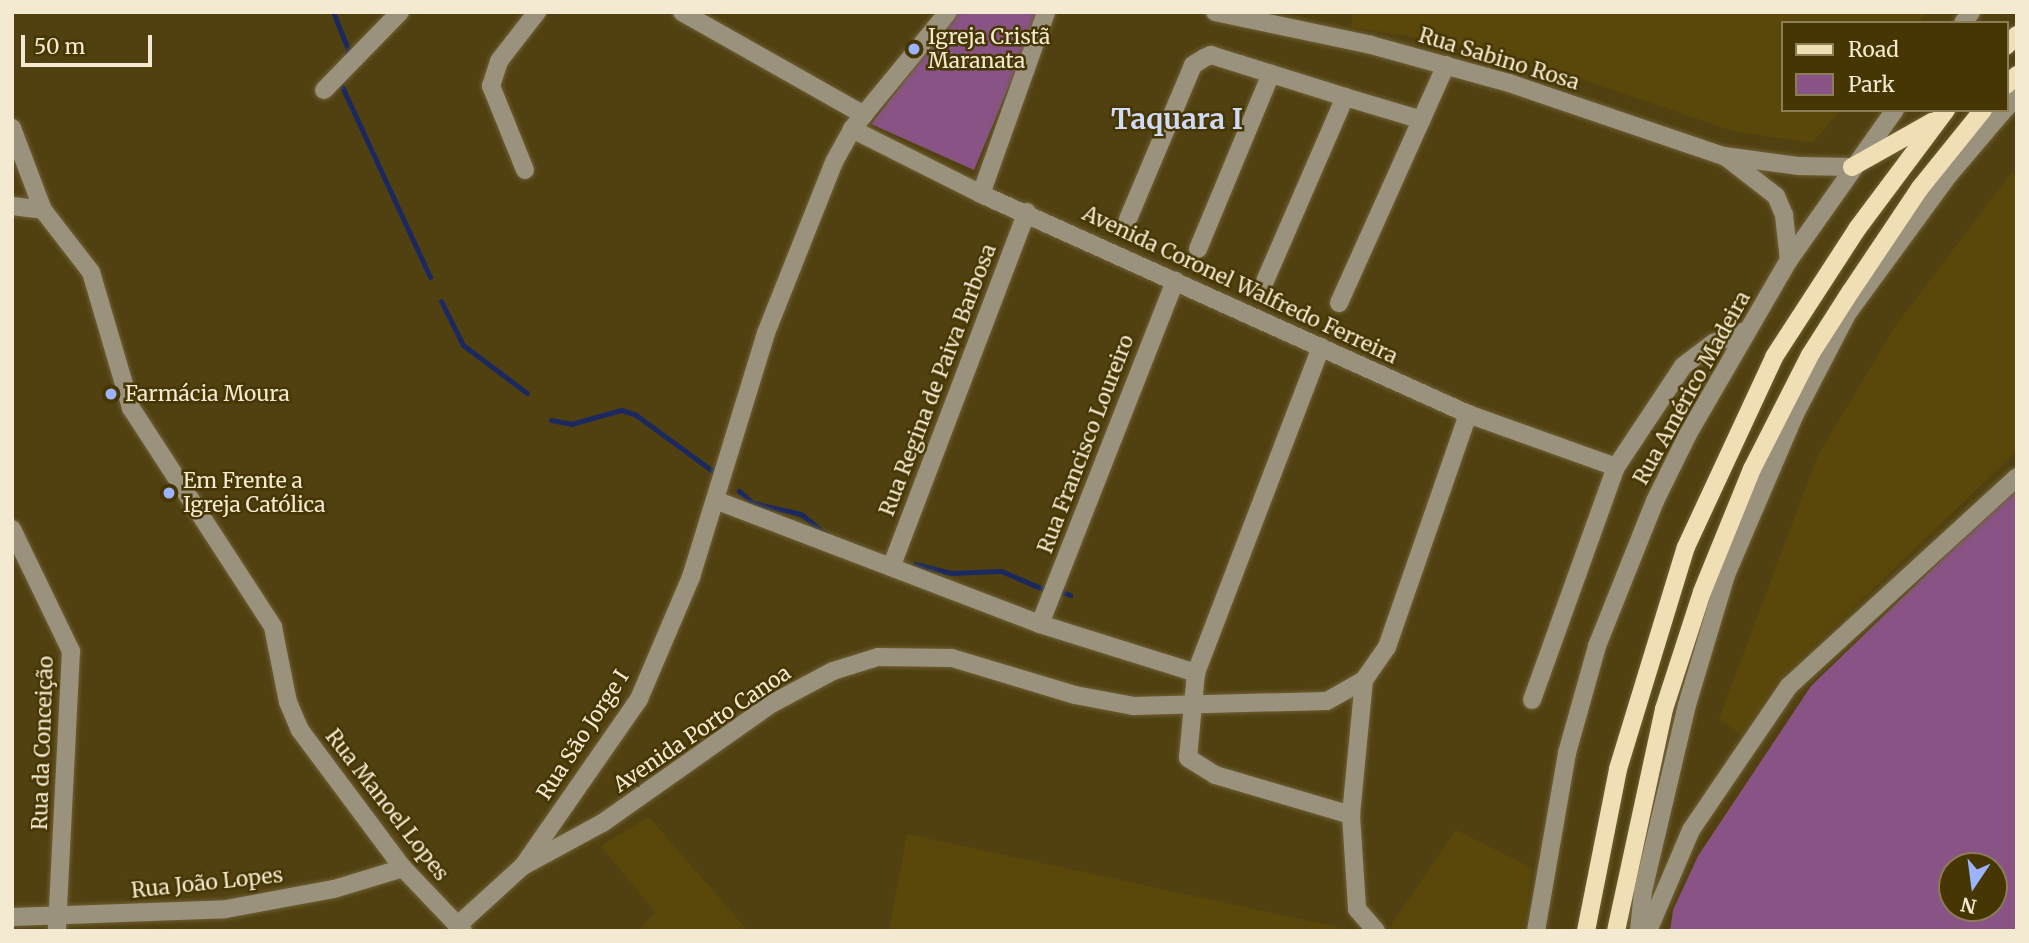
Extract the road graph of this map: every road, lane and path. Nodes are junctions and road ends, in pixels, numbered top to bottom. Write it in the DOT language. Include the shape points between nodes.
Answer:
graph roads {
  1 [pos="400,12"];
  2 [pos="537,12"];
  3 [pos="682,12"];
  4 [pos="948,12"];
  5 [pos="1046,12"];
  6 [pos="1215,12"];
  7 [pos="707,18"];
  8 [pos="1446,65"];
  9 [pos="1271,74"];
  10 [pos="324,90"];
  11 [pos="1345,97"];
  12 [pos="1893,112"];
  13 [pos="1981,112"];
  14 [pos="2002,112"];
  15 [pos="1942,114"];
  16 [pos="864,115"];
  17 [pos="1422,120"];
  18 [pos="12,128"];
  19 [pos="852,129"];
  20 [pos="1724,156"];
  21 [pos="1852,167"];
  22 [pos="525,170"];
  23 [pos="981,194"];
  24 [pos="13,208"];
  25 [pos="43,211"];
  26 [pos="1027,212"];
  27 [pos="1128,219"];
  28 [pos="1198,249"];
  29 [pos="1789,260"];
  30 [pos="1175,281"];
  31 [pos="1265,281"];
  32 [pos="1339,303"];
  33 [pos="1748,330"];
  34 [pos="1321,347"];
  35 [pos="1468,414"];
  36 [pos="1616,467"];
  37 [pos="2017,477"];
  38 [pos="718,501"];
  39 [pos="12,529"];
  40 [pos="892,565"];
  41 [pos="1040,624"];
  42 [pos="1196,673"];
  43 [pos="1364,680"];
  44 [pos="1532,700"];
  45 [pos="1195,704"];
  46 [pos="1351,815"];
  47 [pos="523,866"];
  48 [pos="404,868"];
  49 [pos="12,916"];
  50 [pos="57,925"];
  51 [pos="460,928"];
  52 [pos="1376,931"];
  53 [pos="1536,931"];
  54 [pos="1586,931"];
  55 [pos="1616,931"];
  56 [pos="1639,931"];
  57 [pos="1648,931"];
  1 -- 10 [label="street"];
  2 -- 22 [label="street" via="499,61 491,86"];
  3 -- 7 [label="street"];
  4 -- 16 [label="street, Rua São Jorge I"];
  5 -- 23 [label="street"];
  6 -- 8 [label="street, Rua Sabino Rosa"];
  7 -- 16 [label="street"];
  8 -- 17 [label="street"];
  8 -- 20 [label="street, Rua Sabino Rosa"];
  9 -- 11 [label="street"];
  9 -- 27 [label="street" via="1211,55 1193,65"];
  9 -- 28 [label="street"];
  11 -- 17 [label="street"];
  11 -- 31 [label="street"];
  12 -- 21 [label="street, Rua Américo Madeira"];
  13 -- 55 [label="main road" via="1920,188 1851,291 1810,355 1752,469 1702,592 1664,709"];
  14 -- 56 [label="street" via="1948,176 1847,314 1790,425 1726,575 1691,692 1643,891"];
  15 -- 21 [label="main road"];
  15 -- 54 [label="main road" via="1857,229 1774,357 1686,547 1618,769"];
  16 -- 19 [label="street, Rua São Jorge I"];
  17 -- 32 [label="street"];
  18 -- 25 [label="street, Rua Manoel Lopes"];
  19 -- 23 [label="street, Avenida Coronel Walfredo Ferreira"];
  19 -- 38 [label="street, Rua São Jorge I" via="813,209 766,333"];
  20 -- 21 [label="street, Rua Sabino Rosa" via="1799,166"];
  20 -- 29 [label="street, Rua Sabino Rosa" via="1776,196 1784,215"];
  21 -- 29 [label="street, Rua Américo Madeira"];
  23 -- 26 [label="street, Avenida Coronel Walfredo Ferreira"];
  24 -- 25 [label="street"];
  25 -- 48 [label="street, Rua Manoel Lopes" via="91,272 131,408 273,627 288,702 300,730"];
  26 -- 30 [label="street, Avenida Coronel Walfredo Ferreira"];
  26 -- 40 [label="street, Rua Regina de Paiva Barbosa"];
  29 -- 33 [label="street, Rua Américo Madeira"];
  30 -- 34 [label="street, Avenida Coronel Walfredo Ferreira"];
  30 -- 41 [label="street, Rua Francisco Loureiro"];
  33 -- 36 [label="street" via="1714,343 1683,366"];
  33 -- 53 [label="street, Rua Américo Madeira" via="1655,501 1597,646 1553,817"];
  34 -- 35 [label="street, Avenida Coronel Walfredo Ferreira"];
  34 -- 42 [label="street"];
  35 -- 36 [label="street, Avenida Coronel Walfredo Ferreira"];
  35 -- 43 [label="street" via="1399,619"];
  36 -- 44 [label="street"];
  37 -- 57 [label="street" via="1789,686 1691,830"];
  38 -- 40 [label="street"];
  38 -- 47 [label="street, Rua São Jorge I" via="639,699"];
  39 -- 50 [label="street, Rua da Conceição" via="71,651"];
  40 -- 41 [label="street"];
  41 -- 42 [label="street"];
  42 -- 45 [label="street"];
  43 -- 45 [label="street, Avenida Porto Canoa" via="1312,704"];
  43 -- 46 [label="street"];
  45 -- 46 [label="street" via="1188,758 1215,775"];
  45 -- 47 [label="street, Avenida Porto Canoa" via="1133,706 1075,695 952,658 878,657 833,671 773,704 604,821"];
  46 -- 52 [label="street" via="1357,909"];
  47 -- 51 [label="street, Rua São Jorge I"];
  48 -- 50 [label="street, Rua João Lopes" via="334,889 226,909"];
  48 -- 51 [label="street, Rua Manoel Lopes"];
  49 -- 50 [label="street, Rua João Lopes"];
}
